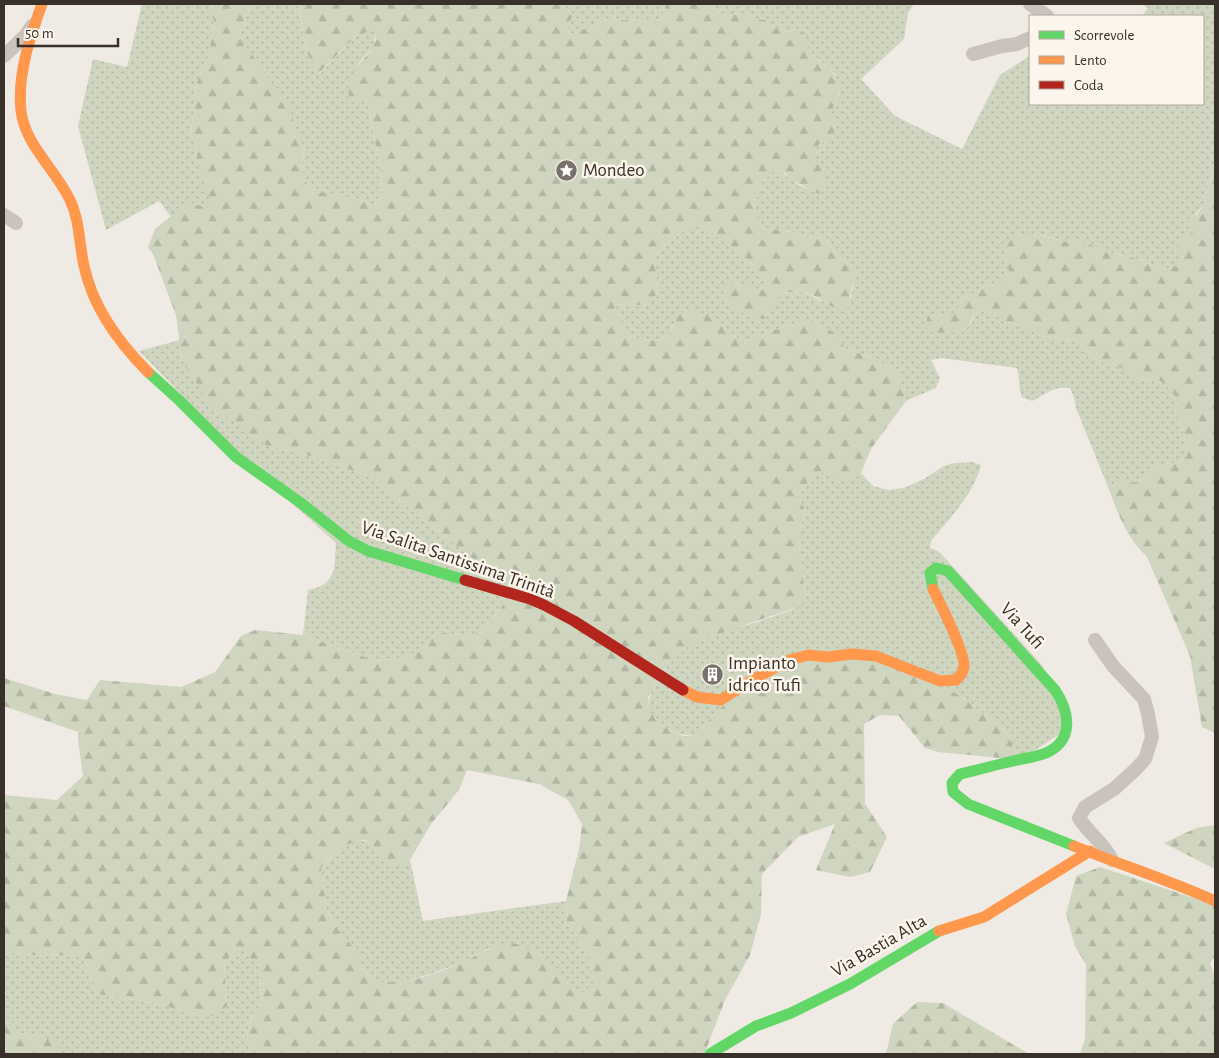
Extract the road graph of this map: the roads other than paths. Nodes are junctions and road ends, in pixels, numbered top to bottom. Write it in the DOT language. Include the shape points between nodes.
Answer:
graph roads {
  1 [pos="42,4"];
  2 [pos="1030,4"];
  3 [pos="1045,15"];
  4 [pos="37,19"];
  5 [pos="1029,38"];
  6 [pos="973,54"];
  7 [pos="4,56"];
  8 [pos="4,215"];
  9 [pos="16,223"];
  10 [pos="1095,640"];
  11 [pos="667,680"];
  12 [pos="1090,851"];
  13 [pos="1112,860"];
  14 [pos="1215,900"];
  15 [pos="710,1054"];
  1 -- 4 [label="street, Via Salita Santissima Trinità"];
  2 -- 3 [label="street"];
  4 -- 7 [label="street"];
  4 -- 11 [label="street, Via Salita Santissima Trinità" via="20,96 24,126 76,212 84,266 105,319 146,372 237,458 355,546 544,605"];
  5 -- 6 [label="street"];
  8 -- 9 [label="street"];
  10 -- 13 [label="street" via="1144,698 1152,737 1145,759 1136,769 1114,789 1085,807 1079,818 1108,850"];
  11 -- 12 [label="street, Via Tufi" via="697,697 721,700 789,660 809,655 852,654 876,656 940,682 956,680 965,665 949,620 929,580 934,569 944,569 1055,690 1065,706 1068,720 1065,734 1056,747 1048,752 960,774 952,783 953,792 968,804"];
  12 -- 13 [label="street, Via Tufi"];
  12 -- 15 [label="street, Via Bastia Alta" via="984,917 935,932 850,984 756,1026"];
  13 -- 14 [label="street, Via Tufi"];
}
